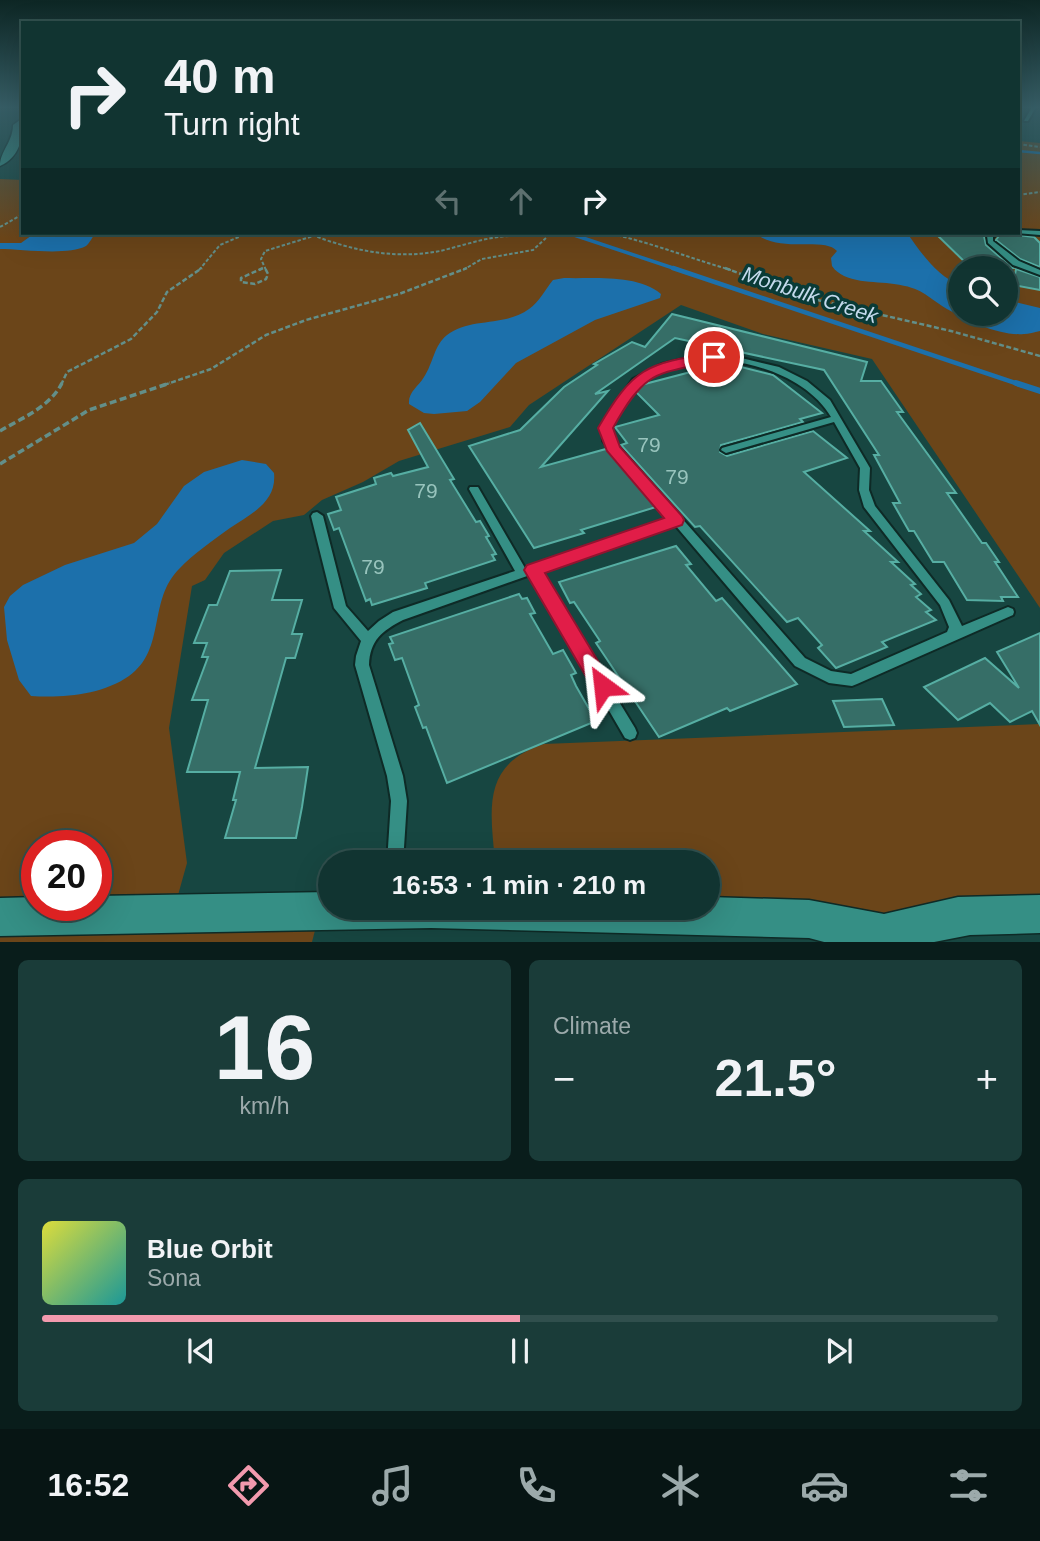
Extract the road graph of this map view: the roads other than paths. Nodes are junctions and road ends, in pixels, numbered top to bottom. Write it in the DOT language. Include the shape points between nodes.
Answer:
graph roads {
  1 [pos="1020,232"];
  2 [pos="1040,233"];
  3 [pos="994,235"];
  4 [pos="1040,273"];
  5 [pos="836,418"];
  6 [pos="726,450"];
  7 [pos="474,489"];
  8 [pos="317,516"];
  9 [pos="676,520"];
  10 [pos="528,572"];
  11 [pos="1008,612"];
  12 [pos="953,636"];
  13 [pos="368,640"];
  14 [pos="630,733"];
  15 [pos="396,850"];
  16 [pos="318,911"];
  17 [pos="1040,914"];
  18 [pos="0,917"];
  19 [pos="720,917"];
  20 [pos="883,938"];
  1 -- 2 [label="lane"];
  3 -- 4 [label="lane" via="989,239 992,244 1016,263"];
  5 -- 6 [label="lane"];
  5 -- 9 [label="lane" via="827,402 804,383 761,364 701,358 645,375 624,396 605,433"];
  5 -- 12 [label="lane" via="865,468 865,498 945,603 956,628"];
  7 -- 10 [label="lane"];
  8 -- 13 [label="lane" via="340,608"];
  9 -- 10 [label="lane"];
  9 -- 12 [label="lane" via="800,662 818,674 845,681 859,679"];
  10 -- 13 [label="lane" via="398,617 376,629"];
  10 -- 14 [label="lane"];
  11 -- 12 [label="lane"];
  13 -- 15 [label="lane" via="362,665 399,801"];
  16 -- 18 [label="street"];
  17 -- 20 [label="street" via="949,918"];
  19 -- 20 [label="street" via="809,919"];
}
